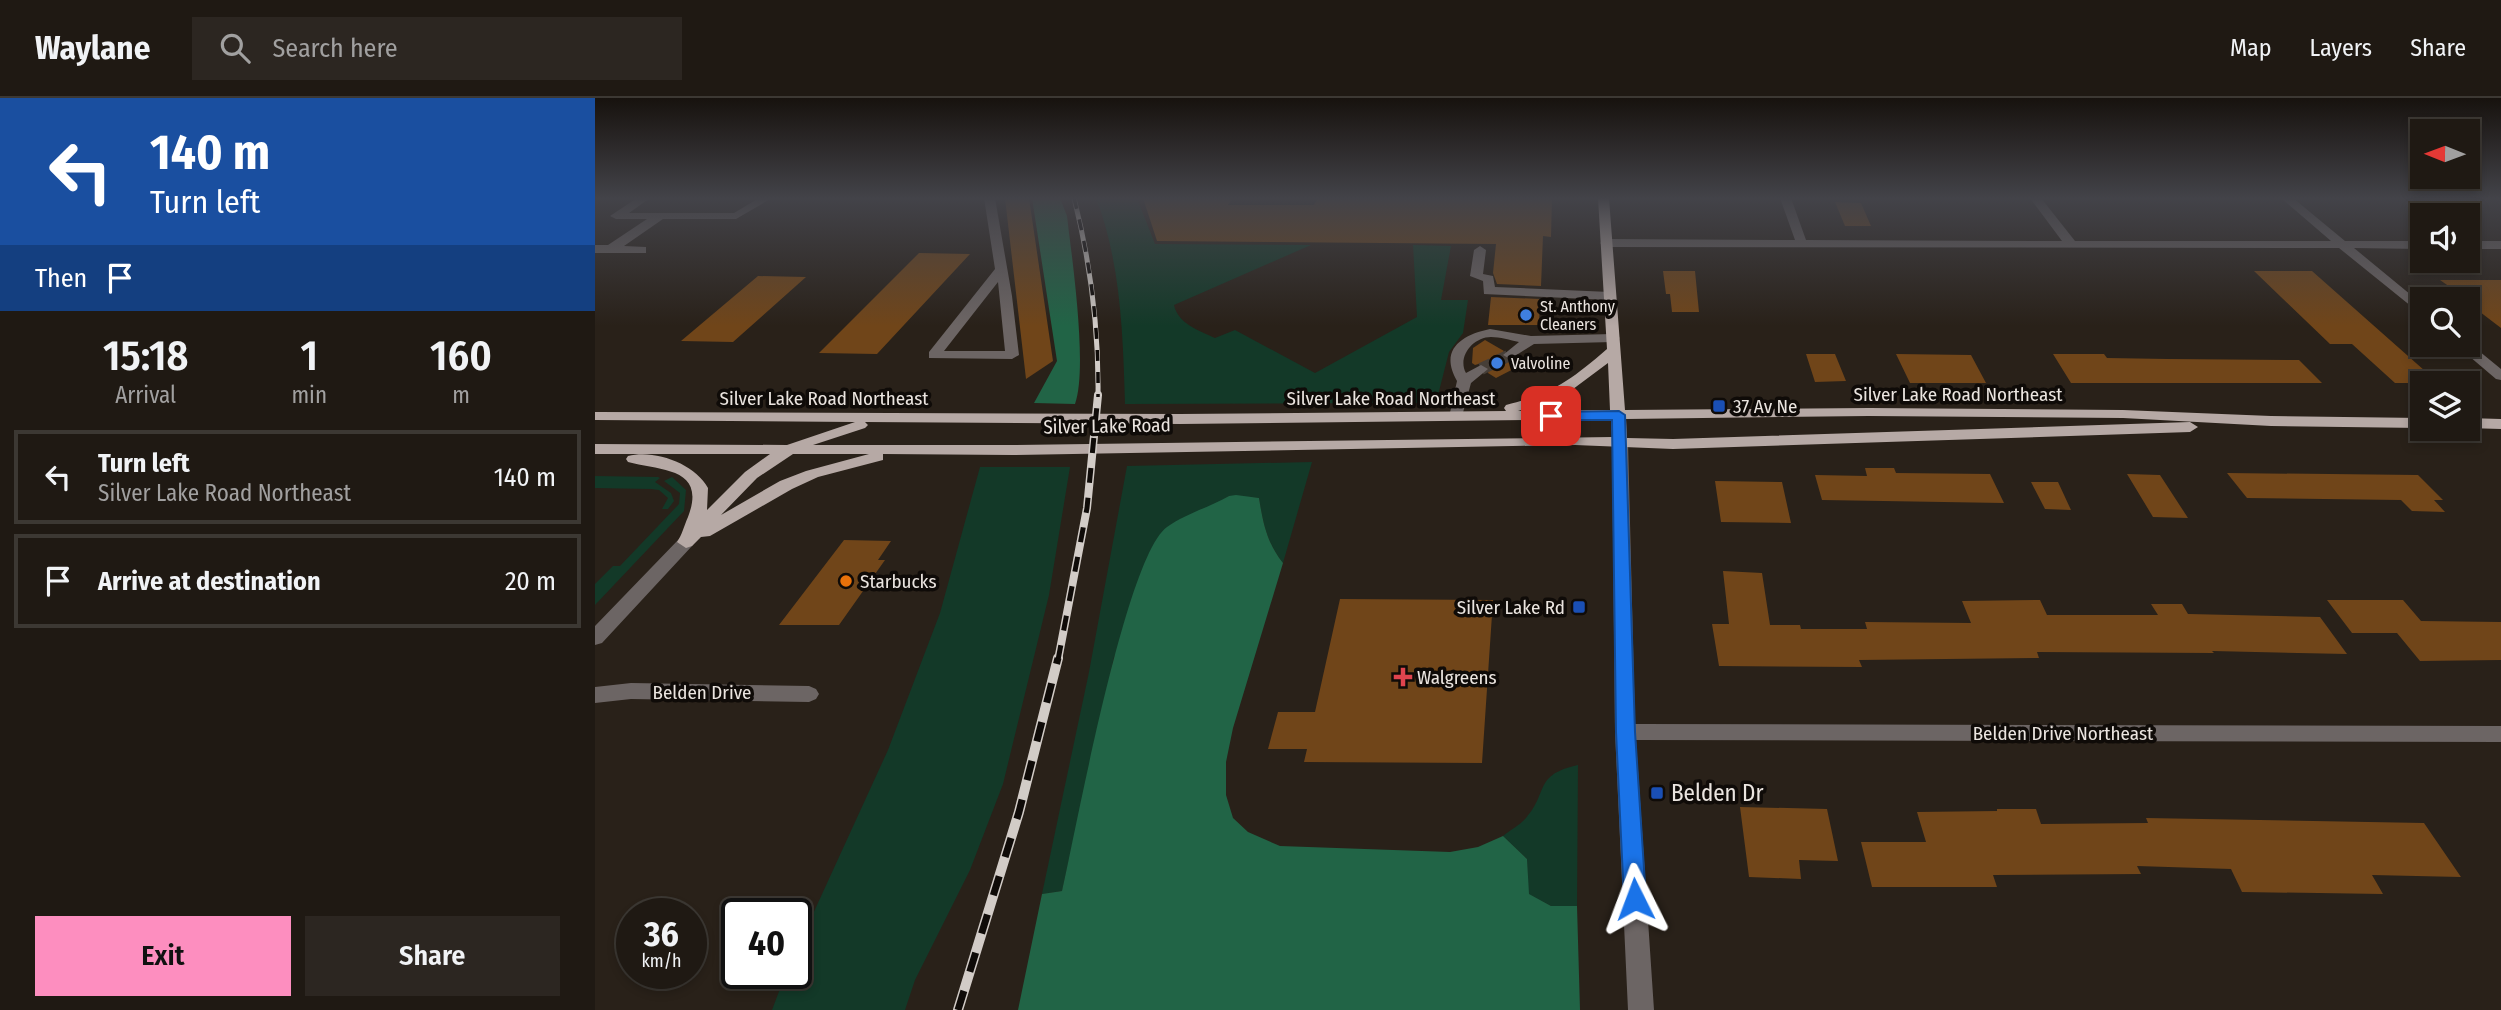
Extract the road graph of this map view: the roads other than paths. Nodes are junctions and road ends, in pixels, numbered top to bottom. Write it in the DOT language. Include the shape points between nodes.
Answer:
graph roads {
  1 [pos="624,241"];
  2 [pos="995,241"];
  3 [pos="1801,241"];
  4 [pos="2069,241"];
  5 [pos="2338,241"];
  6 [pos="1606,243"];
  7 [pos="1802,244"];
  8 [pos="2072,244"];
  9 [pos="2343,245"];
  10 [pos="2410,245"];
  11 [pos="2480,245"];
  12 [pos="2501,245"];
  13 [pos="595,249"];
  14 [pos="611,249"];
  15 [pos="642,250"];
  16 [pos="1480,250"];
  17 [pos="1000,271"];
  18 [pos="1610,296"];
  19 [pos="2410,301"];
  20 [pos="1531,340"];
  21 [pos="1614,344"];
  22 [pos="1510,355"];
  23 [pos="2478,357"];
  24 [pos="1481,369"];
  25 [pos="2501,376"];
  26 [pos="1464,381"];
  27 [pos="1619,415"];
  28 [pos="595,416"];
  29 [pos="1456,417"];
  30 [pos="887,418"];
  31 [pos="2270,422"];
  32 [pos="2410,423"];
  33 [pos="2480,423"];
  34 [pos="2501,424"];
  35 [pos="1620,442"];
  36 [pos="793,450"];
  37 [pos="902,450"];
  38 [pos="595,452"];
  39 [pos="686,542"];
  40 [pos="595,638"];
  41 [pos="809,694"];
  42 [pos="595,695"];
  43 [pos="1625,732"];
  44 [pos="2501,734"];
  45 [pos="1641,1010"];
  1 -- 14 [label="street"];
  2 -- 17 [label="street"];
  3 -- 7 [label="street"];
  4 -- 8 [label="street"];
  5 -- 9 [label="street"];
  6 -- 7 [label="street"];
  6 -- 18 [label="main road"];
  7 -- 8 [label="street"];
  8 -- 9 [label="street"];
  9 -- 10 [label="street"];
  9 -- 19 [label="street"];
  11 -- 12 [label="street"];
  13 -- 14 [label="street"];
  14 -- 15 [label="street"];
  16 -- 18 [label="street" via="1476,276 1489,279 1488,291"];
  17 -- 17 [label="street" via="992,281 934,355 1012,355 1011,317"];
  18 -- 21 [label="main road"];
  20 -- 21 [label="street"];
  20 -- 22 [label="street"];
  20 -- 26 [label="street" via="1490,333 1466,341 1456,367"];
  21 -- 27 [label="main road"];
  21 -- 29 [label="main road" via="1555,397"];
  23 -- 25 [label="street"];
  24 -- 26 [label="street"];
  26 -- 29 [label="street"];
  27 -- 29 [label="main road, Silver Lake Road Northeast"];
  27 -- 31 [label="main road, Silver Lake Road Northeast" via="2123,414"];
  27 -- 35 [label="main road"];
  28 -- 30 [label="main road, Silver Lake Road Northeast"];
  29 -- 30 [label="main road, Silver Lake Road Northeast"];
  30 -- 36 [label="main road" via="824,434"];
  31 -- 32 [label="main road, Silver Lake Road Northeast"];
  31 -- 35 [label="main road, Silver Lake Road Northeast" via="2137,430"];
  33 -- 34 [label="main road"];
  35 -- 37 [label="main road, Silver Lake Road"];
  35 -- 43 [label="street"];
  36 -- 37 [label="main road, Silver Lake Road"];
  36 -- 38 [label="main road, Silver Lake Road"];
  36 -- 39 [label="main road" via="751,475"];
  37 -- 39 [label="main road" via="786,485"];
  38 -- 39 [label="main road" via="671,464 691,475 699,485 701,499"];
  39 -- 40 [label="street"];
  41 -- 42 [label="street, Belden Drive" via="631,691"];
  43 -- 44 [label="street, Belden Drive Northeast"];
  43 -- 45 [label="street"];
}
